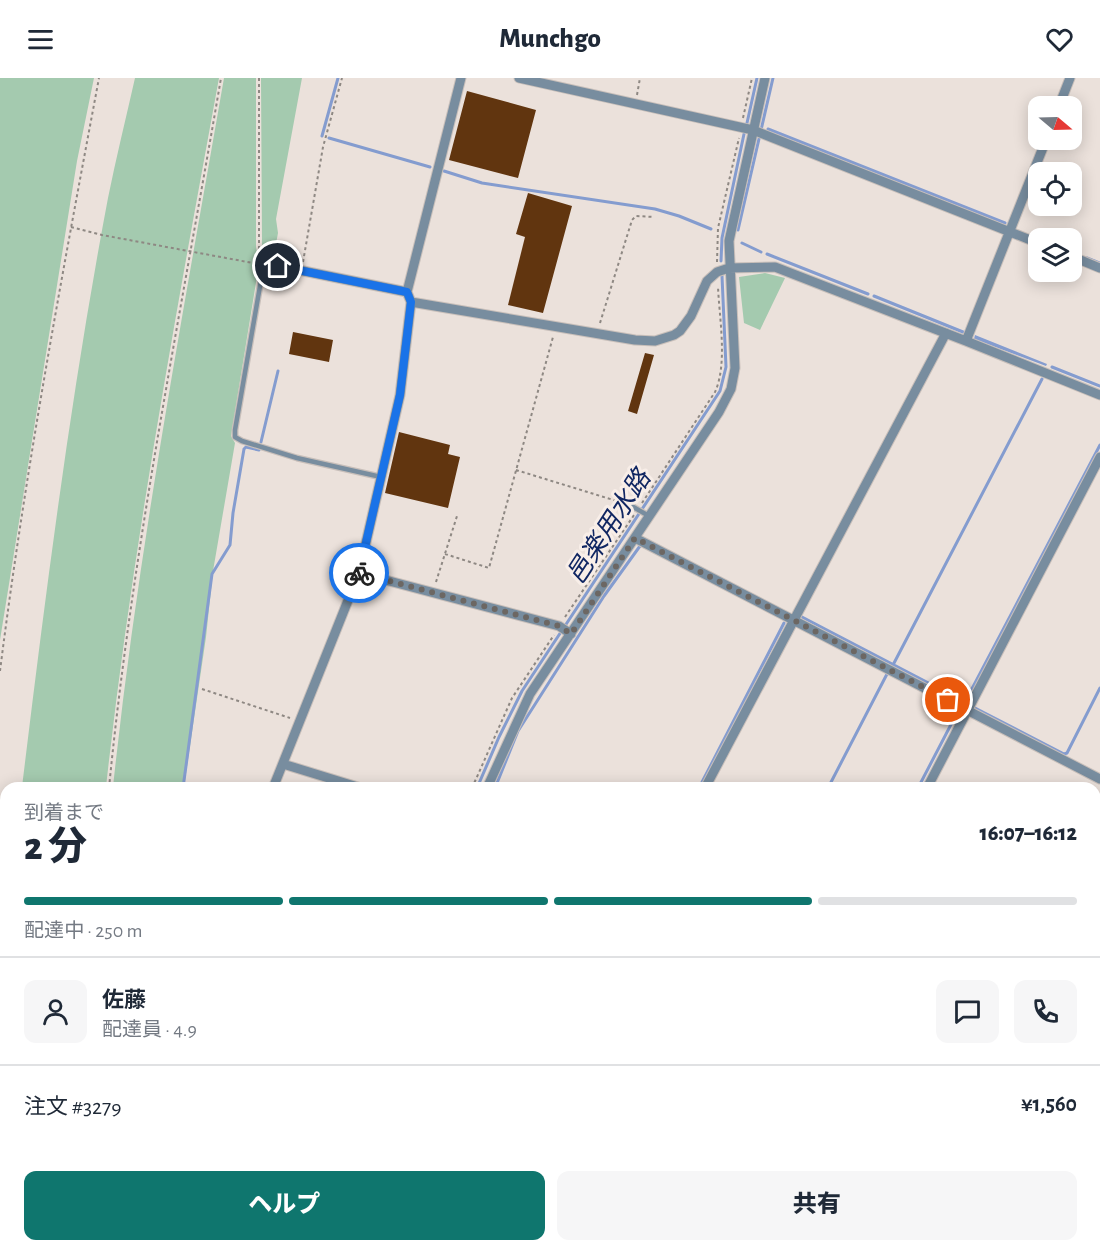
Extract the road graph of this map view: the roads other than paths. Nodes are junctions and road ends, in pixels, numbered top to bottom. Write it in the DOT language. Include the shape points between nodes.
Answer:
graph roads {
  1 [pos="461,78"];
  2 [pos="519,78"];
  3 [pos="765,78"];
  4 [pos="1071,78"];
  5 [pos="1063,96"];
  6 [pos="753,130"];
  7 [pos="1042,150"];
  8 [pos="1008,231"];
  9 [pos="1028,239"];
  10 [pos="1082,261"];
  11 [pos="261,264"];
  12 [pos="729,268"];
  13 [pos="1100,268"];
  14 [pos="409,297"];
  15 [pos="946,333"];
  16 [pos="966,341"];
  17 [pos="1100,395"];
  18 [pos="1100,457"];
  19 [pos="381,477"];
  20 [pos="628,504"];
  21 [pos="647,514"];
  22 [pos="635,538"];
  23 [pos="359,573"];
  24 [pos="793,620"];
  25 [pos="564,629"];
  26 [pos="967,710"];
  27 [pos="283,764"];
  28 [pos="1100,779"];
  29 [pos="276,782"];
  30 [pos="342,782"];
  31 [pos="490,782"];
  32 [pos="708,782"];
  33 [pos="930,782"];
  1 -- 14 [label="street"];
  2 -- 6 [label="street"];
  3 -- 6 [label="street"];
  4 -- 5 [label="street"];
  6 -- 8 [label="street"];
  6 -- 12 [label="street" via="729,241"];
  7 -- 8 [label="street"];
  8 -- 9 [label="street"];
  8 -- 16 [label="street"];
  10 -- 13 [label="street"];
  11 -- 14 [label="street"];
  11 -- 19 [label="lane" via="235,436 297,458"];
  12 -- 14 [label="street" via="707,280 686,324 674,336 655,341"];
  12 -- 15 [label="street" via="775,267"];
  12 -- 21 [label="street" via="735,368 731,389"];
  14 -- 19 [label="street" via="400,395"];
  15 -- 16 [label="street"];
  15 -- 24 [label="street"];
  16 -- 17 [label="street"];
  18 -- 26 [label="street"];
  19 -- 23 [label="street"];
  20 -- 21 [label="lane"];
  21 -- 22 [label="street"];
  22 -- 24 [label="street"];
  22 -- 25 [label="street"];
  23 -- 25 [label="street"];
  23 -- 27 [label="street"];
  24 -- 26 [label="street"];
  24 -- 32 [label="street"];
  25 -- 31 [label="street"];
  26 -- 28 [label="street"];
  26 -- 33 [label="street"];
  27 -- 29 [label="street"];
  27 -- 30 [label="street"];
}
